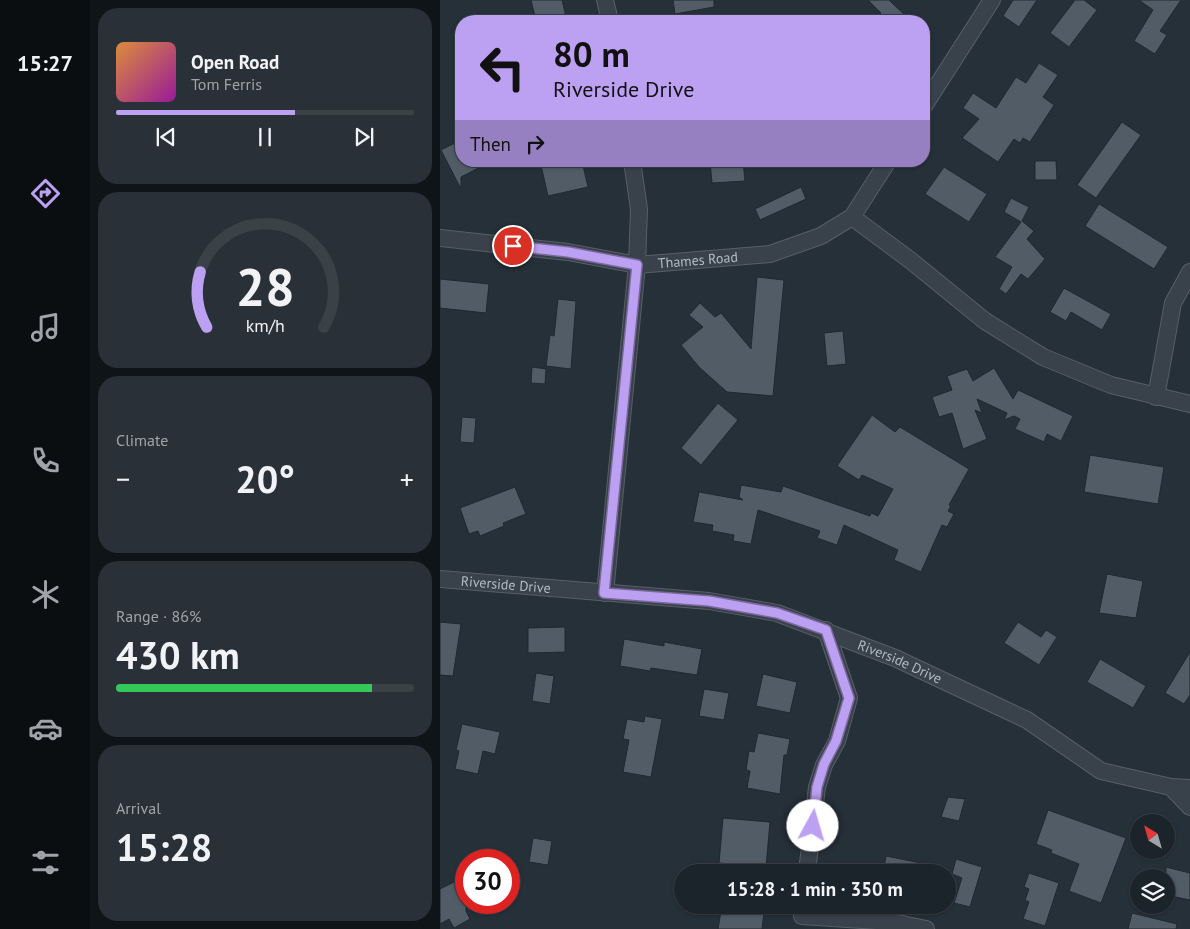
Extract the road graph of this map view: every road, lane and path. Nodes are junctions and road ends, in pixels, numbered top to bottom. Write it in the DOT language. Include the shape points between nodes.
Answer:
graph roads {
  1 [pos="604,0"];
  2 [pos="992,0"];
  3 [pos="608,15"];
  4 [pos="930,97"];
  5 [pos="633,167"];
  6 [pos="884,167"];
  7 [pos="852,217"];
  8 [pos="440,238"];
  9 [pos="637,265"];
  10 [pos="1190,272"];
  11 [pos="1156,397"];
  12 [pos="1190,404"];
  13 [pos="440,579"];
  14 [pos="604,593"];
  15 [pos="826,630"];
  16 [pos="1171,787"];
  17 [pos="1190,788"];
  18 [pos="1190,807"];
  19 [pos="808,864"];
  20 [pos="802,917"];
  21 [pos="926,929"];
  1 -- 3 [label="street"];
  2 -- 4 [label="street"];
  5 -- 9 [label="street" via="639,209"];
  6 -- 7 [label="street, Thames Road"];
  7 -- 9 [label="street, Thames Road" via="821,236 770,254"];
  7 -- 11 [label="street" via="985,322 1043,357 1111,385"];
  8 -- 9 [label="street, Thames Road" via="568,252"];
  9 -- 14 [label="street"];
  10 -- 11 [label="street" via="1173,302"];
  11 -- 12 [label="street"];
  13 -- 14 [label="street, Riverside Drive"];
  14 -- 15 [label="street, Riverside Drive" via="709,601 777,613"];
  15 -- 16 [label="street, Riverside Drive" via="895,658 1027,720 1101,771"];
  15 -- 19 [label="street" via="849,698 817,787"];
  16 -- 17 [label="street, Riverside Drive"];
  16 -- 18 [label="street"];
  20 -- 21 [label="street" via="892,922"];
}
